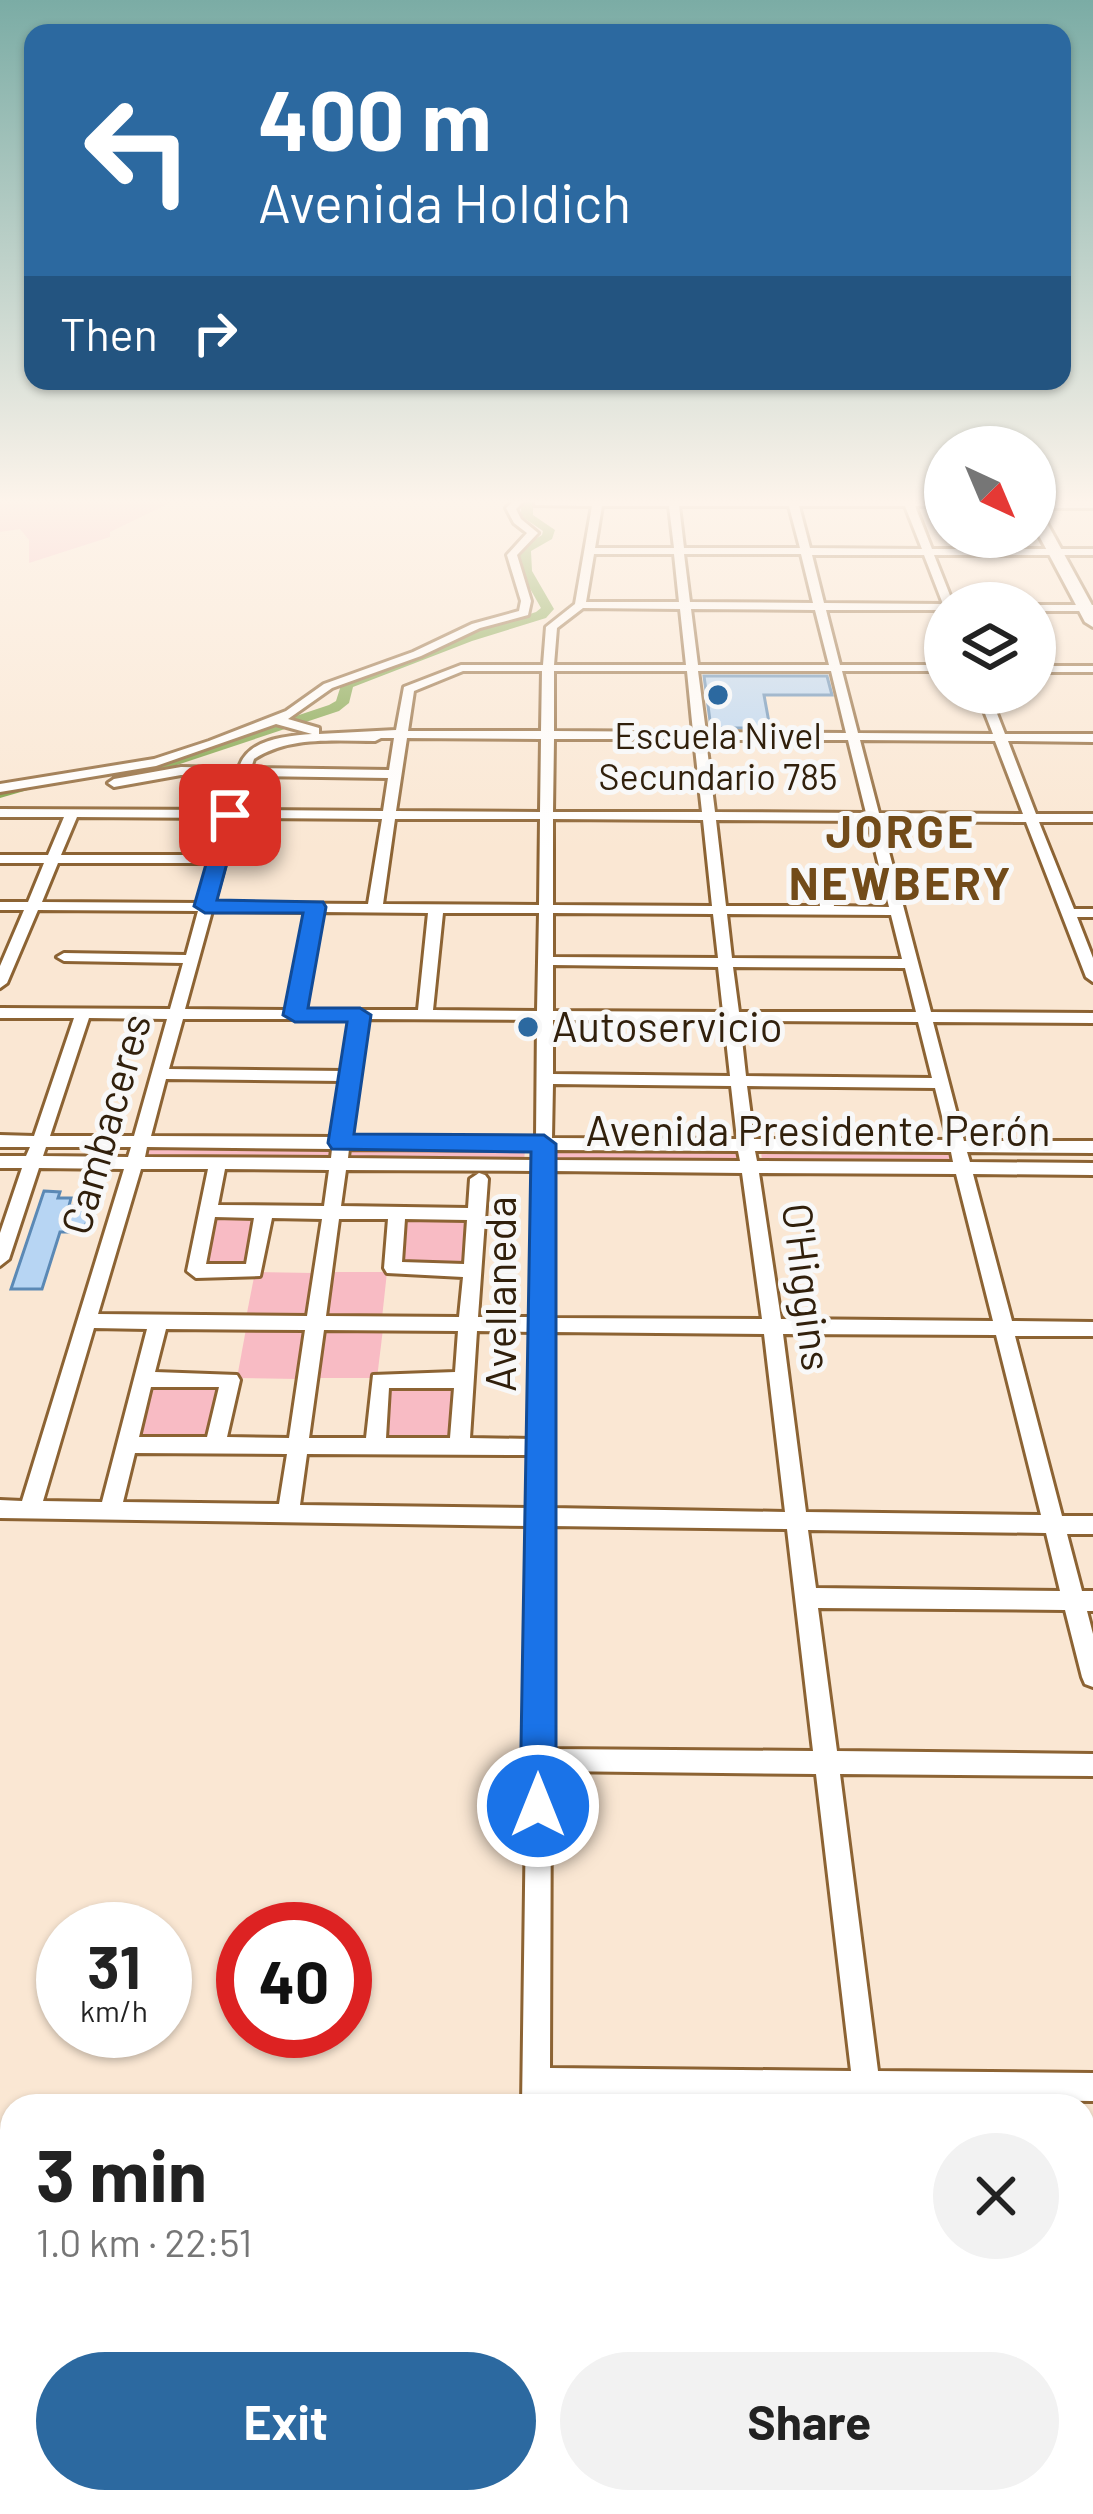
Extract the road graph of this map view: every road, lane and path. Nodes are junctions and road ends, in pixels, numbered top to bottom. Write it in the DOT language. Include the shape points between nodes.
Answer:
graph roads {
  1 [pos="519,615"];
  2 [pos="565,615"];
  3 [pos="685,615"];
  4 [pos="822,615"];
  5 [pos="691,666"];
  6 [pos="548,668"];
  7 [pos="835,668"];
  8 [pos="924,668"];
  9 [pos="1056,668"];
  10 [pos="1093,669"];
  11 [pos="991,714"];
  12 [pos="282,723"];
  13 [pos="548,736"];
  14 [pos="375,737"];
  15 [pos="401,737"];
  16 [pos="700,737"];
  17 [pos="853,738"];
  18 [pos="1000,738"];
  19 [pos="1093,739"];
  20 [pos="245,765"];
  21 [pos="396,774"];
  22 [pos="114,783"];
  23 [pos="0,788"];
  24 [pos="0,813"];
  25 [pos="72,814"];
  26 [pos="230,815"];
  27 [pos="389,815"];
  28 [pos="548,816"];
  29 [pos="710,817"];
  30 [pos="874,818"];
  31 [pos="1031,818"];
  32 [pos="1093,818"];
  33 [pos="0,859"];
  34 [pos="53,859"];
  35 [pos="218,860"];
  36 [pos="822,879"];
  37 [pos="0,906"];
  38 [pos="33,906"];
  39 [pos="205,906"];
  40 [pos="315,907"];
  41 [pos="375,908"];
  42 [pos="436,908"];
  43 [pos="549,908"];
  44 [pos="721,910"];
  45 [pos="827,910"];
  46 [pos="897,911"];
  47 [pos="1067,913"];
  48 [pos="1093,913"];
  49 [pos="64,958"];
  50 [pos="190,959"];
  51 [pos="548,961"];
  52 [pos="727,962"];
  53 [pos="911,964"];
  54 [pos="1093,977"];
  55 [pos="0,983"];
  56 [pos="0,1013"];
  57 [pos="82,1014"];
  58 [pos="174,1014"];
  59 [pos="295,1015"];
  60 [pos="360,1015"];
  61 [pos="424,1016"];
  62 [pos="547,1016"];
  63 [pos="734,1016"];
  64 [pos="924,1017"];
  65 [pos="1093,1018"];
  66 [pos="159,1074"];
  67 [pos="350,1076"];
  68 [pos="545,1078"];
  69 [pos="740,1078"];
  70 [pos="941,1083"];
  71 [pos="0,1141"];
  72 [pos="41,1141"];
  73 [pos="141,1142"];
  74 [pos="340,1143"];
  75 [pos="957,1147"];
  76 [pos="1093,1147"];
  77 [pos="543,1155"];
  78 [pos="750,1155"];
  79 [pos="0,1162"];
  80 [pos="33,1162"];
  81 [pos="135,1163"];
  82 [pos="338,1164"];
  83 [pos="217,1165"];
  84 [pos="963,1168"];
  85 [pos="1093,1169"];
  86 [pos="478,1180"];
  87 [pos="206,1211"];
  88 [pos="331,1211"];
  89 [pos="264,1212"];
  90 [pos="397,1213"];
  91 [pos="477,1214"];
  92 [pos="0,1259"];
  93 [pos="472,1271"];
  94 [pos="87,1321"];
  95 [pos="158,1322"];
  96 [pos="316,1324"];
  97 [pos="467,1325"];
  98 [pos="543,1326"];
  99 [pos="773,1328"];
  100 [pos="1004,1329"];
  101 [pos="1093,1329"];
  102 [pos="144,1379"];
  103 [pos="463,1380"];
  104 [pos="127,1445"];
  105 [pos="215,1447"];
  106 [pos="542,1447"];
  107 [pos="298,1448"];
  108 [pos="375,1448"];
  109 [pos="459,1448"];
  110 [pos="0,1509"];
  111 [pos="30,1510"];
  112 [pos="110,1511"];
  113 [pos="288,1514"];
  114 [pos="541,1518"];
  115 [pos="797,1520"];
  116 [pos="1054,1525"];
  117 [pos="1093,1525"];
  118 [pos="805,1598"];
  119 [pos="1083,1601"];
  120 [pos="1093,1677"];
  121 [pos="538,1760"];
  122 [pos="826,1762"];
  123 [pos="1093,1765"];
  124 [pos="866,2085"];
  125 [pos="1093,2087"];
  126 [pos="536,2094"];
  1 -- 12 [label="street" via="328,686"];
  2 -- 6 [label="street, Avellaneda" via="554,623"];
  3 -- 5 [label="street, O'Higgins"];
  4 -- 7 [label="street"];
  5 -- 6 [label="street"];
  5 -- 7 [label="street"];
  5 -- 16 [label="street, O'Higgins"];
  6 -- 13 [label="street, Avellaneda"];
  6 -- 15 [label="street" via="460,668 408,689"];
  7 -- 8 [label="street"];
  7 -- 17 [label="street"];
  9 -- 10 [label="street"];
  11 -- 18 [label="street"];
  12 -- 14 [label="street"];
  12 -- 23 [label="street" via="164,760"];
  13 -- 15 [label="street"];
  13 -- 16 [label="street"];
  13 -- 28 [label="street, Avellaneda"];
  14 -- 15 [label="street"];
  14 -- 20 [label="street" via="278,743"];
  15 -- 21 [label="street"];
  16 -- 17 [label="street"];
  16 -- 29 [label="street, O'Higgins"];
  17 -- 18 [label="street"];
  17 -- 30 [label="street"];
  18 -- 19 [label="street"];
  18 -- 31 [label="street"];
  20 -- 21 [label="street"];
  20 -- 22 [label="street"];
  20 -- 26 [label="street, Cambaceres"];
  21 -- 27 [label="street"];
  24 -- 25 [label="street"];
  25 -- 26 [label="street"];
  25 -- 34 [label="street"];
  26 -- 27 [label="street"];
  26 -- 35 [label="street, Cambaceres"];
  27 -- 28 [label="street"];
  27 -- 41 [label="street"];
  28 -- 29 [label="street"];
  28 -- 43 [label="street, Avellaneda"];
  29 -- 30 [label="street"];
  29 -- 44 [label="street, O'Higgins"];
  30 -- 31 [label="street"];
  30 -- 46 [label="street"];
  31 -- 32 [label="street"];
  31 -- 47 [label="street"];
  33 -- 34 [label="street"];
  34 -- 35 [label="street"];
  34 -- 38 [label="street"];
  35 -- 39 [label="street, Cambaceres"];
  36 -- 45 [label="street"];
  37 -- 38 [label="street"];
  38 -- 39 [label="street"];
  38 -- 55 [label="street"];
  39 -- 40 [label="street"];
  39 -- 50 [label="street, Cambaceres"];
  40 -- 41 [label="street"];
  40 -- 59 [label="street"];
  41 -- 42 [label="street"];
  42 -- 43 [label="street"];
  42 -- 61 [label="street"];
  43 -- 44 [label="street"];
  43 -- 51 [label="street, Avellaneda"];
  44 -- 45 [label="street"];
  44 -- 52 [label="street, O'Higgins"];
  45 -- 46 [label="street"];
  46 -- 53 [label="street"];
  47 -- 48 [label="street"];
  47 -- 54 [label="street"];
  49 -- 50 [label="street"];
  50 -- 58 [label="street, Cambaceres"];
  51 -- 52 [label="street"];
  51 -- 62 [label="street, Avellaneda"];
  52 -- 53 [label="street"];
  52 -- 63 [label="street, O'Higgins"];
  53 -- 64 [label="street"];
  56 -- 57 [label="street"];
  57 -- 58 [label="street"];
  57 -- 72 [label="street"];
  58 -- 59 [label="street"];
  58 -- 66 [label="street, Cambaceres"];
  59 -- 60 [label="street"];
  60 -- 61 [label="street"];
  60 -- 67 [label="street"];
  61 -- 62 [label="street"];
  62 -- 63 [label="street"];
  62 -- 68 [label="street, Avellaneda"];
  63 -- 64 [label="street"];
  63 -- 69 [label="street, O'Higgins"];
  64 -- 65 [label="street"];
  64 -- 70 [label="street"];
  66 -- 67 [label="street"];
  66 -- 73 [label="street, Cambaceres"];
  67 -- 74 [label="street"];
  68 -- 69 [label="street"];
  68 -- 77 [label="street, Avellaneda"];
  69 -- 70 [label="street"];
  69 -- 78 [label="street, O'Higgins"];
  70 -- 75 [label="street"];
  71 -- 72 [label="street"];
  72 -- 73 [label="street"];
  72 -- 80 [label="street"];
  73 -- 74 [label="street"];
  73 -- 81 [label="street, Cambaceres"];
  74 -- 77 [label="street"];
  74 -- 82 [label="street"];
  75 -- 76 [label="street, Avenida Presidente Perón"];
  75 -- 78 [label="street, Avenida Presidente Perón"];
  75 -- 84 [label="street"];
  77 -- 78 [label="street, Avenida Presidente Perón"];
  77 -- 82 [label="street"];
  77 -- 98 [label="street, Avellaneda"];
  78 -- 84 [label="street, Avenida Presidente Perón"];
  78 -- 99 [label="street, O'Higgins"];
  79 -- 80 [label="street"];
  80 -- 81 [label="street"];
  80 -- 92 [label="street"];
  81 -- 83 [label="street"];
  81 -- 94 [label="street, Cambaceres"];
  82 -- 83 [label="street"];
  82 -- 88 [label="street"];
  83 -- 87 [label="street"];
  84 -- 85 [label="street, Avenida Presidente Perón"];
  84 -- 100 [label="street"];
  86 -- 91 [label="street"];
  87 -- 89 [label="street"];
  87 -- 89 [label="street" via="196,1271 254,1271"];
  88 -- 89 [label="street"];
  88 -- 90 [label="street"];
  88 -- 96 [label="street"];
  90 -- 91 [label="street"];
  90 -- 93 [label="street" via="393,1268"];
  91 -- 93 [label="street"];
  93 -- 97 [label="street"];
  94 -- 95 [label="street"];
  94 -- 111 [label="street, Cambaceres"];
  95 -- 96 [label="street"];
  95 -- 102 [label="street"];
  96 -- 97 [label="street"];
  96 -- 107 [label="street"];
  97 -- 98 [label="street"];
  97 -- 103 [label="street"];
  98 -- 99 [label="street"];
  98 -- 106 [label="street, Avellaneda"];
  99 -- 100 [label="street"];
  99 -- 115 [label="street, O'Higgins"];
  100 -- 101 [label="street"];
  100 -- 116 [label="street"];
  102 -- 104 [label="street"];
  102 -- 105 [label="street" via="230,1380"];
  103 -- 108 [label="street" via="380,1380"];
  103 -- 109 [label="street"];
  104 -- 105 [label="street"];
  104 -- 112 [label="street"];
  105 -- 107 [label="street"];
  106 -- 109 [label="street"];
  106 -- 114 [label="street, Avellaneda"];
  107 -- 108 [label="street"];
  107 -- 113 [label="street"];
  108 -- 109 [label="street"];
  110 -- 111 [label="street"];
  111 -- 112 [label="street"];
  112 -- 113 [label="street"];
  113 -- 114 [label="street"];
  114 -- 115 [label="street"];
  114 -- 121 [label="street, Avellaneda"];
  115 -- 116 [label="street"];
  115 -- 118 [label="street, O'Higgins"];
  116 -- 117 [label="street"];
  116 -- 119 [label="street"];
  118 -- 119 [label="street"];
  118 -- 122 [label="street, O'Higgins"];
  119 -- 120 [label="street"];
  121 -- 122 [label="street"];
  121 -- 126 [label="street, Avellaneda"];
  122 -- 123 [label="street"];
  122 -- 124 [label="street, O'Higgins"];
  124 -- 125 [label="street"];
  124 -- 126 [label="street"];
}
